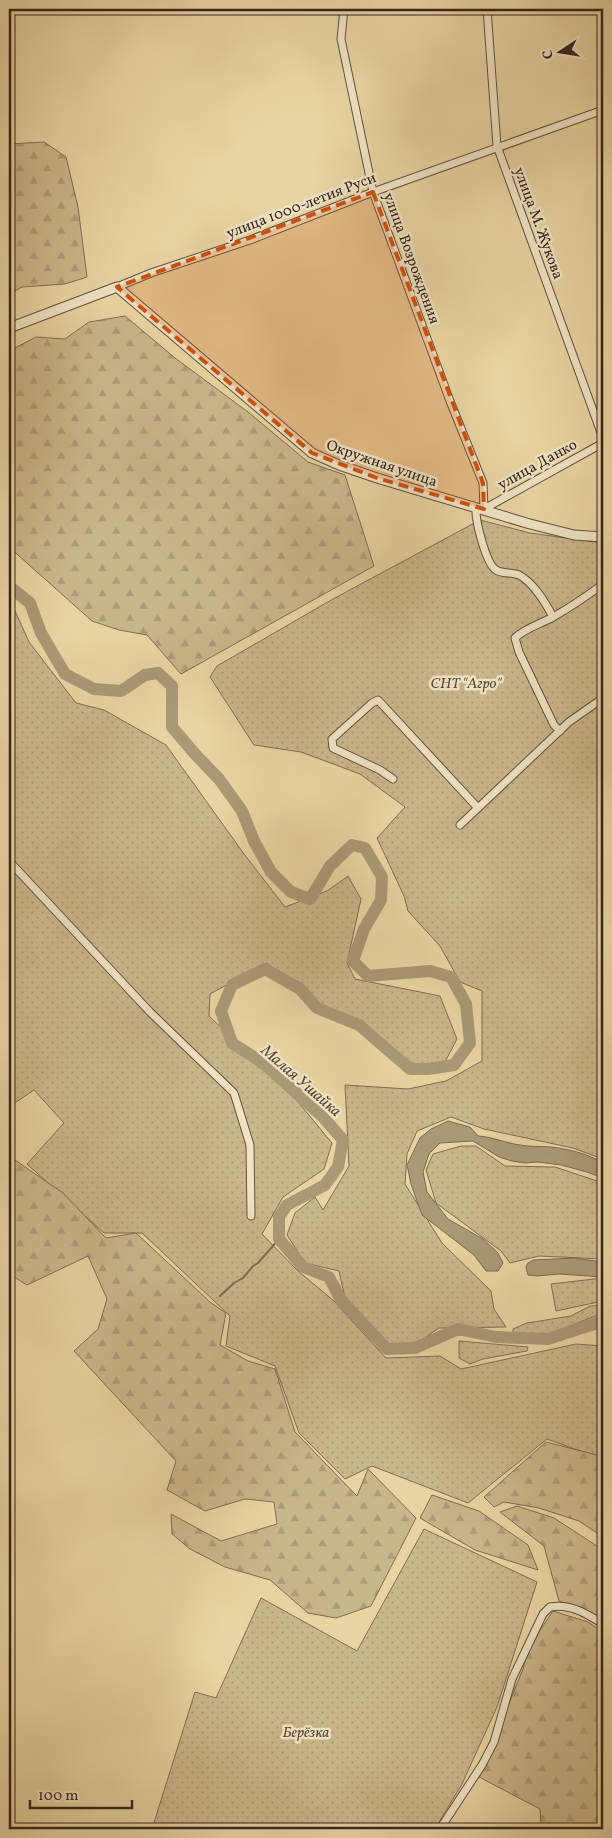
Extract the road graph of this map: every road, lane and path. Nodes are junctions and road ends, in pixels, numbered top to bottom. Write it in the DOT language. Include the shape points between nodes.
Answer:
graph roads {
  1 [pos="344,9"];
  2 [pos="488,9"];
  3 [pos="603,110"];
  4 [pos="498,149"];
  5 [pos="373,192"];
  6 [pos="117,287"];
  7 [pos="9,328"];
  8 [pos="603,438"];
  9 [pos="603,443"];
  10 [pos="480,508"];
  11 [pos="603,537"];
  12 [pos="603,584"];
  13 [pos="553,617"];
  14 [pos="603,698"];
  15 [pos="560,731"];
  16 [pos="393,779"];
  17 [pos="478,808"];
  18 [pos="460,825"];
  19 [pos="9,862"];
  20 [pos="251,1216"];
  21 [pos="603,1624"];
  22 [pos="440,1829"];
  1 -- 5 [label="street, улица Возрождения" via="340,39"];
  2 -- 4 [label="street, улица М. Жукова"];
  3 -- 4 [label="street, улица 1000-летия Руси"];
  4 -- 5 [label="street, улица 1000-летия Руси"];
  4 -- 8 [label="street, улица М. Жукова"];
  5 -- 6 [label="street, улица 1000-летия Руси"];
  5 -- 10 [label="street, улица Возрождения" via="483,483"];
  6 -- 7 [label="street, улица 1000-летия Руси"];
  6 -- 10 [label="street, Окружная улица" via="312,453 377,478"];
  9 -- 10 [label="street, улица Данко"];
  10 -- 11 [label="street, Окружная улица" via="574,536"];
  10 -- 13 [label="street, улица Возрождения" via="475,517 494,568 497,572 518,575 531,585"];
  12 -- 13 [label="street"];
  13 -- 15 [label="street" via="519,633 515,642 554,725"];
  14 -- 15 [label="street"];
  15 -- 17 [label="street"];
  16 -- 17 [label="street" via="333,748 331,744 332,739 378,700"];
  17 -- 18 [label="street"];
  19 -- 20 [label="street" via="150,1012 234,1093 250,1146"];
  21 -- 22 [label="street" via="567,1606 550,1607 543,1614 512,1679 494,1742"];
}
